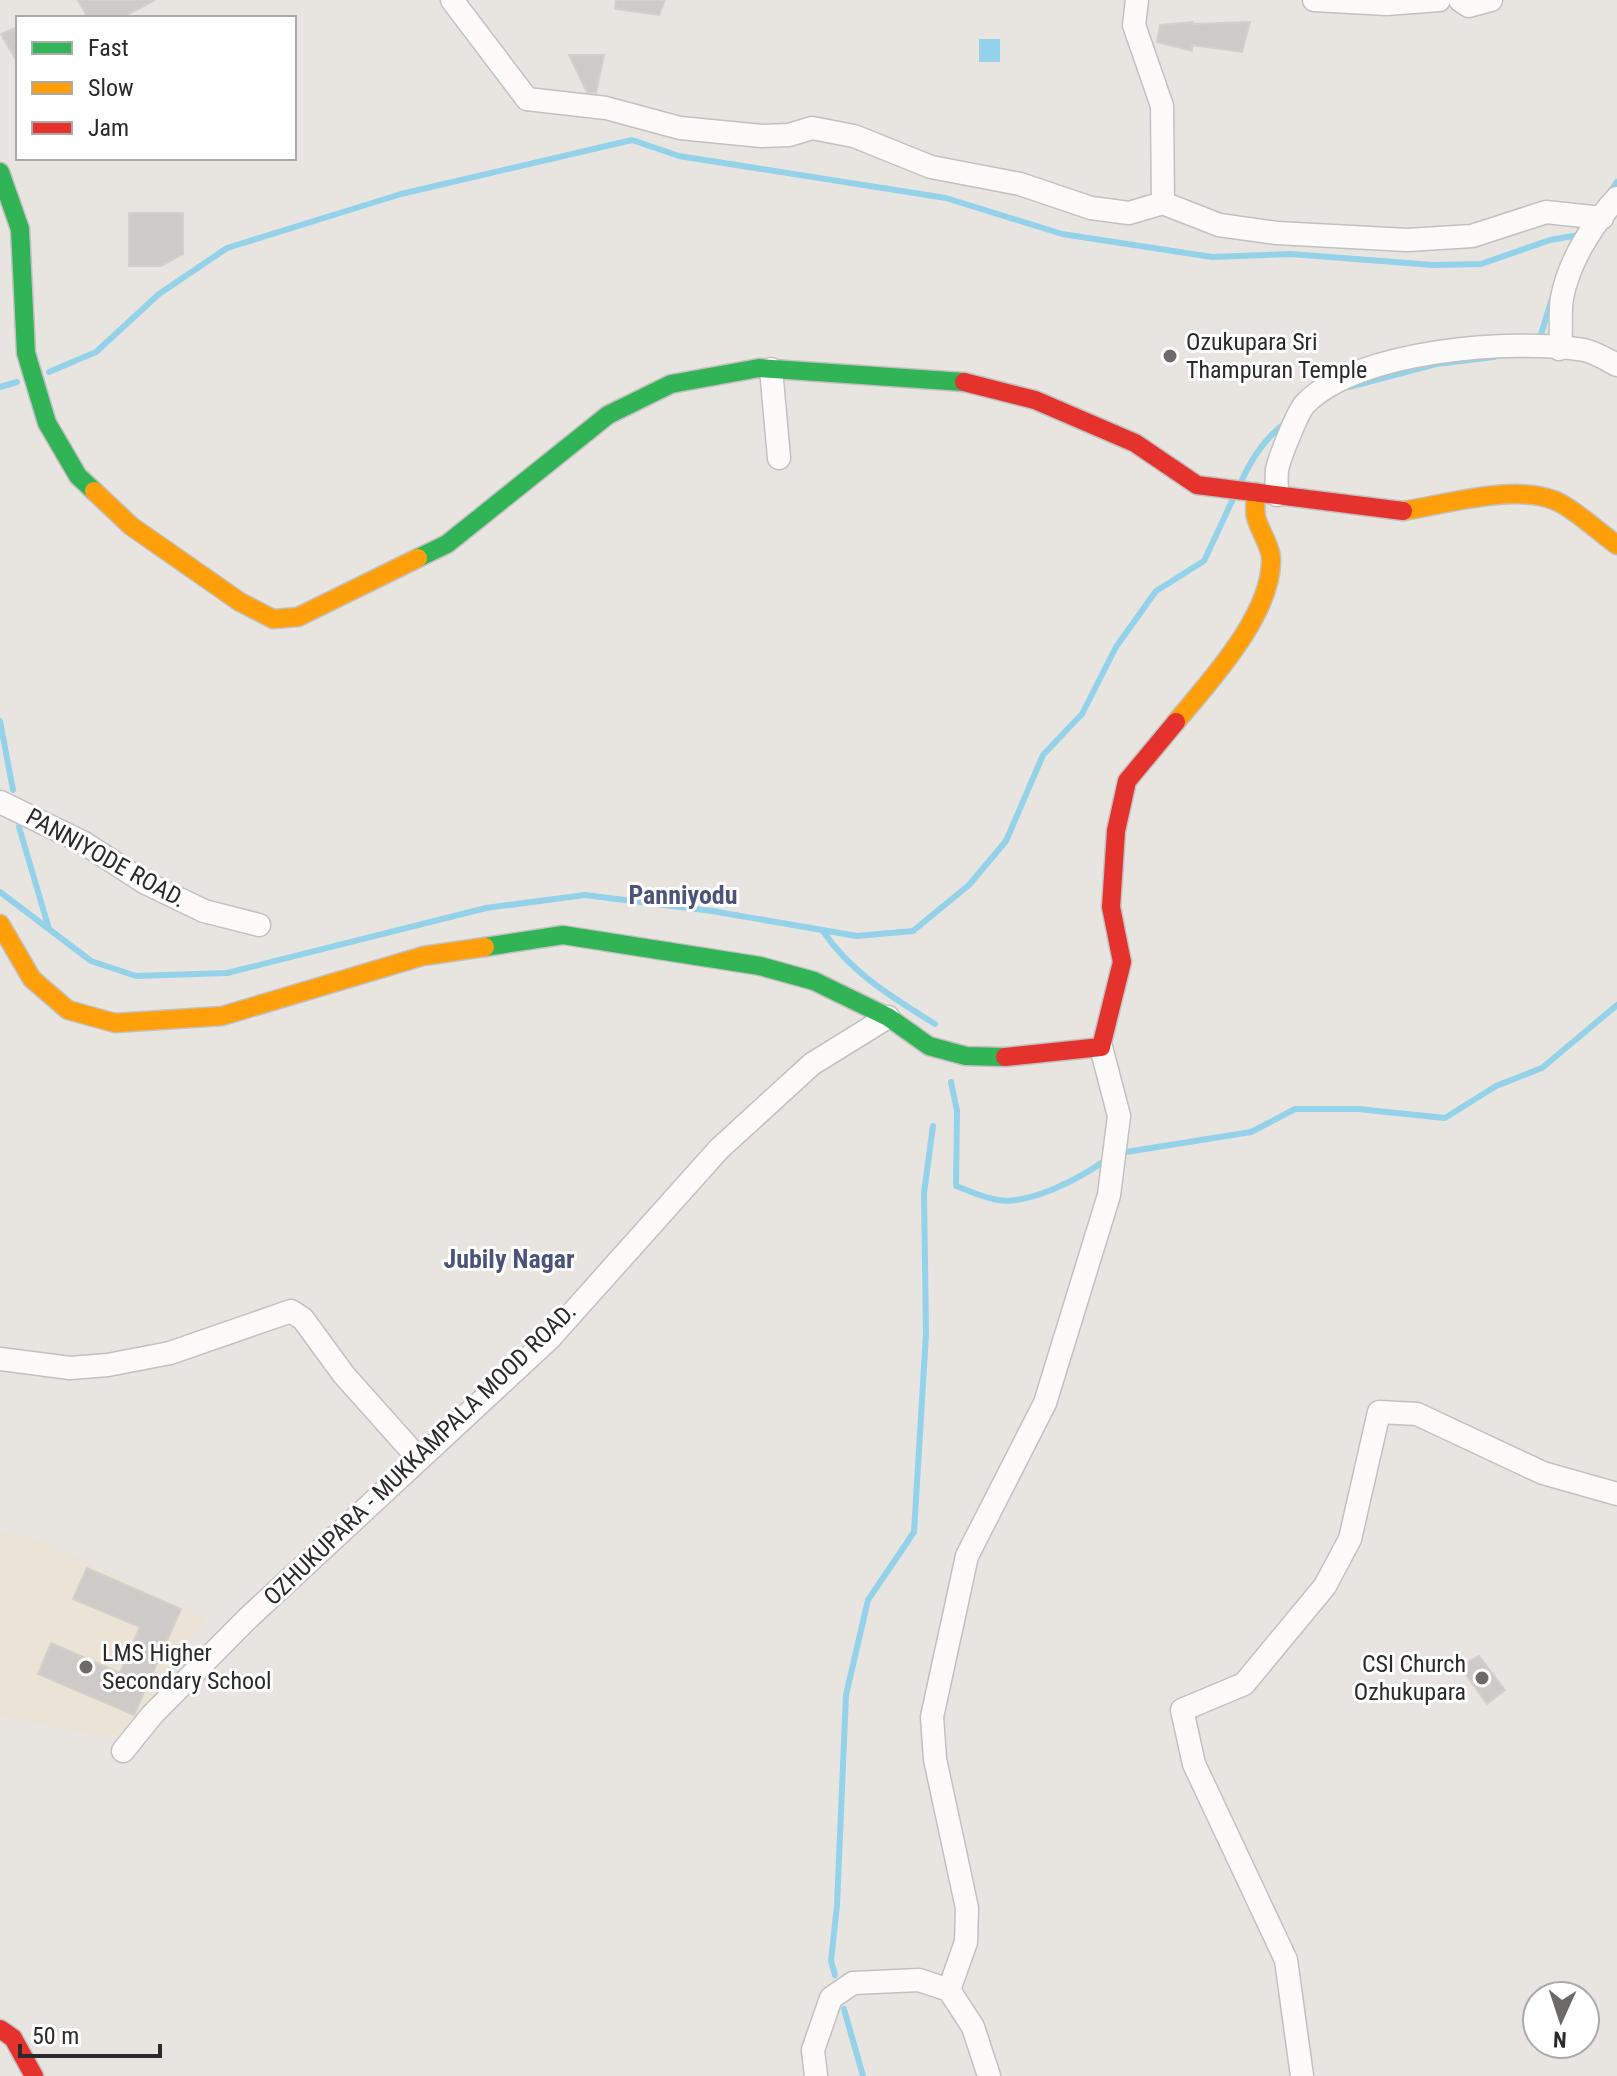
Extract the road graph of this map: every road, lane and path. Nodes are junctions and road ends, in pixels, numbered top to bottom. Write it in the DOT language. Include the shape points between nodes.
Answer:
graph roads {
  1 [pos="452,0"];
  2 [pos="1137,0"];
  3 [pos="1314,0"];
  4 [pos="1439,0"];
  5 [pos="1460,0"];
  6 [pos="1491,0"];
  7 [pos="0,172"];
  8 [pos="1617,198"];
  9 [pos="1163,203"];
  10 [pos="1602,218"];
  11 [pos="1559,349"];
  12 [pos="1617,365"];
  13 [pos="771,369"];
  14 [pos="779,458"];
  15 [pos="1260,493"];
  16 [pos="1617,545"];
  17 [pos="0,802"];
  18 [pos="0,924"];
  19 [pos="259,925"];
  20 [pos="888,1017"];
  21 [pos="1101,1047"];
  22 [pos="0,1359"];
  23 [pos="419,1459"];
  24 [pos="1617,1494"];
  25 [pos="123,1751"];
  26 [pos="949,1990"];
  27 [pos="0,2029"];
  28 [pos="34,2076"];
  29 [pos="816,2076"];
  30 [pos="989,2076"];
  31 [pos="1302,2076"];
  1 -- 9 [label="street" via="527,99 606,108 680,128 762,136 812,128 854,136 931,167 1020,184 1111,213"];
  2 -- 9 [label="street" via="1134,25 1162,106"];
  3 -- 4 [label="street"];
  5 -- 6 [label="street" via="1469,6"];
  7 -- 13 [label="main road" via="20,229 26,353 47,423 78,476 131,526 273,619 298,617 447,544 608,415 671,384"];
  8 -- 10 [label="street"];
  9 -- 10 [label="street" via="1232,227 1407,240 1472,236 1546,212"];
  10 -- 11 [label="street" via="1581,248 1562,295"];
  11 -- 12 [label="street" via="1586,350"];
  11 -- 15 [label="street" via="1484,345 1392,363 1341,380 1305,404 1277,469"];
  13 -- 14 [label="street"];
  13 -- 15 [label="main road" via="972,383 1035,400 1135,443 1197,485"];
  15 -- 16 [label="main road" via="1403,511 1514,493 1540,496 1561,503"];
  15 -- 21 [label="main road" via="1255,515 1271,556 1254,616 1216,674 1127,781 1116,831 1111,907 1122,962"];
  17 -- 19 [label="street, PANNIYODE ROAD." via="204,911"];
  18 -- 20 [label="main road" via="32,979 68,1010 115,1023 222,1016 423,956 563,935 760,966 814,981"];
  20 -- 21 [label="main road" via="929,1046 966,1056 1027,1057"];
  20 -- 23 [label="street, OZHUKUPARA - MUKKAMPALA MOOD ROAD." via="812,1064 719,1149 550,1338"];
  21 -- 26 [label="street" via="1119,1116 1109,1195 1045,1403 967,1556 932,1717 935,1759 967,1908 966,1942"];
  22 -- 23 [label="street" via="70,1368 108,1365 170,1353 291,1311"];
  23 -- 25 [label="street, OZHUKUPARA - MUKKAMPALA MOOD ROAD." via="247,1619"];
  24 -- 31 [label="street" via="1543,1473 1417,1414 1379,1412 1350,1539 1325,1586 1244,1684 1182,1710 1194,1764 1286,1960"];
  26 -- 29 [label="street" via="919,1980 853,1983 831,1998 820,2024 813,2050"];
  26 -- 30 [label="street" via="973,2027"];
  27 -- 28 [label="main road" via="13,2038"];
}
